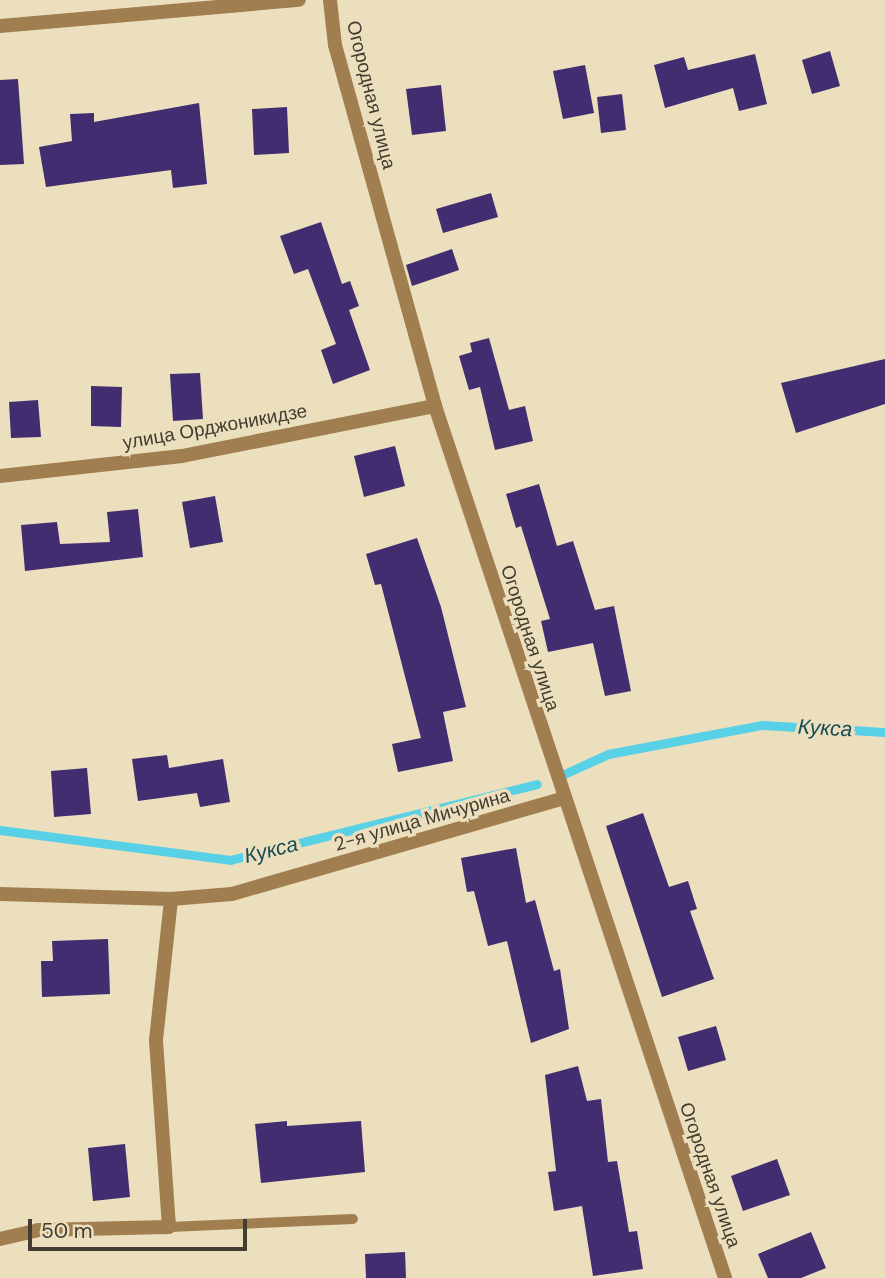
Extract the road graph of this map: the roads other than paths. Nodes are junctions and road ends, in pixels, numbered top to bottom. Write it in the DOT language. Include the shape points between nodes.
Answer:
graph roads {
  1 [pos="299,0"];
  2 [pos="330,0"];
  3 [pos="0,26"];
  4 [pos="435,406"];
  5 [pos="0,476"];
  6 [pos="562,799"];
  7 [pos="0,894"];
  8 [pos="171,898"];
  9 [pos="353,1219"];
  10 [pos="169,1227"];
  11 [pos="0,1238"];
  12 [pos="725,1278"];
  1 -- 3 [label="street"];
  2 -- 4 [label="street, Огородная улица" via="335,45"];
  4 -- 5 [label="street, улица Орджоникидзе" via="182,456"];
  4 -- 6 [label="street, Огородная улица"];
  6 -- 8 [label="street, 2-я улица Мичурина" via="232,894"];
  6 -- 12 [label="street, Огородная улица"];
  7 -- 8 [label="street, 2-я улица Мичурина"];
  8 -- 10 [label="street" via="156,1040"];
  9 -- 10 [label="lane"];
  10 -- 11 [label="street" via="38,1230"];
}
